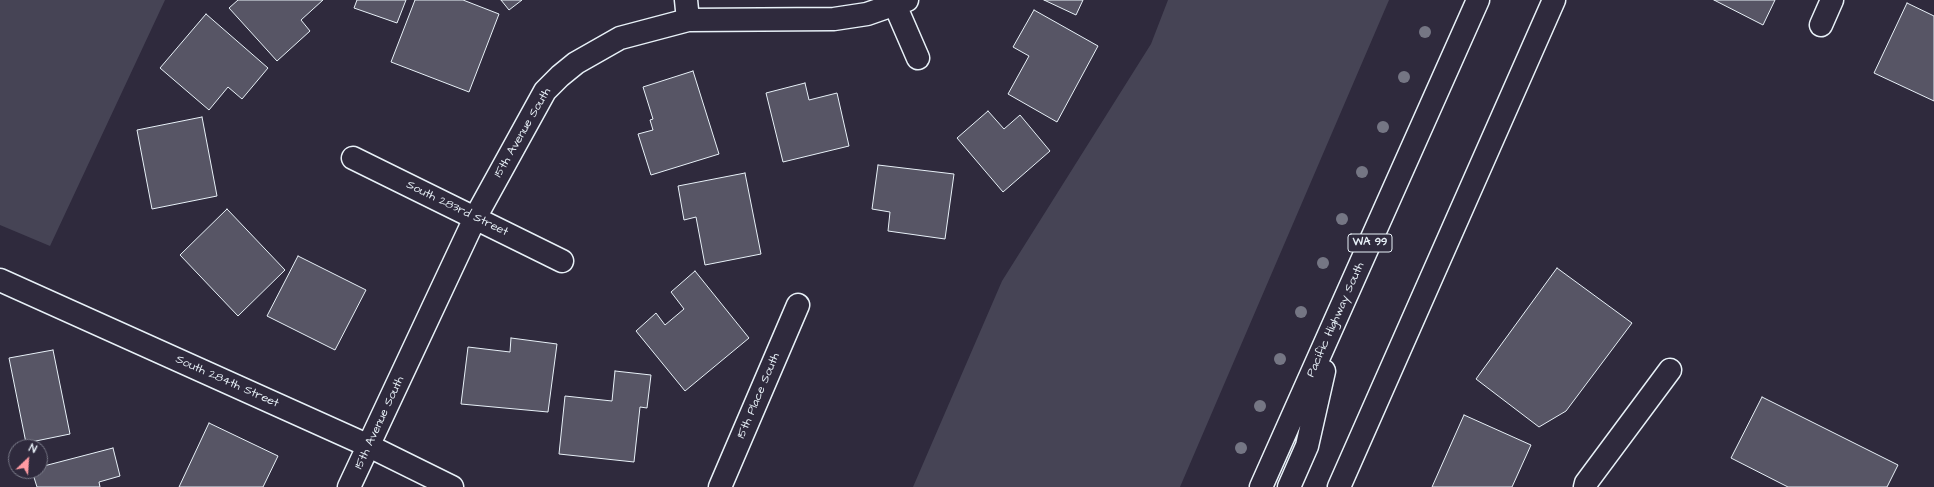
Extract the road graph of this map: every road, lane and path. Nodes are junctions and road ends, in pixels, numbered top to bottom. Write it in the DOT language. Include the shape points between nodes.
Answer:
graph roads {
  1 [pos="1478,0"];
  2 [pos="1554,0"];
  3 [pos="1832,0"];
  4 [pos="901,3"];
  5 [pos="687,10"];
  6 [pos="1821,25"];
  7 [pos="918,58"];
  8 [pos="353,158"];
  9 [pos="475,218"];
  10 [pos="562,261"];
  11 [pos="0,280"];
  12 [pos="798,305"];
  13 [pos="1335,321"];
  14 [pos="1670,370"];
  15 [pos="370,446"];
  16 [pos="349,487"];
  17 [pos="452,487"];
  18 [pos="720,487"];
  19 [pos="1261,487"];
  20 [pos="1289,487"];
  21 [pos="1339,487"];
  22 [pos="1585,487"];
  1 -- 13 [label="street, Pacific Highway South / WA 99"];
  2 -- 21 [label="street"];
  3 -- 6 [label="street"];
  4 -- 5 [label="street, 15th Avenue South" via="867,14 834,19"];
  4 -- 7 [label="street, 15th Avenue South"];
  5 -- 9 [label="street, 15th Avenue South" via="620,38 576,63 560,76 545,91"];
  8 -- 9 [label="street, South 283rd Street"];
  9 -- 10 [label="street, South 283rd Street"];
  9 -- 15 [label="street, 15th Avenue South"];
  11 -- 15 [label="street, South 284th Street"];
  12 -- 18 [label="street, 15th Place South"];
  13 -- 19 [label="street, Pacific Highway South / WA 99"];
  13 -- 20 [label="street" via="1306,446"];
  14 -- 22 [label="street"];
  15 -- 16 [label="street, 15th Avenue South"];
  15 -- 17 [label="street, South 284th Street"];
}
